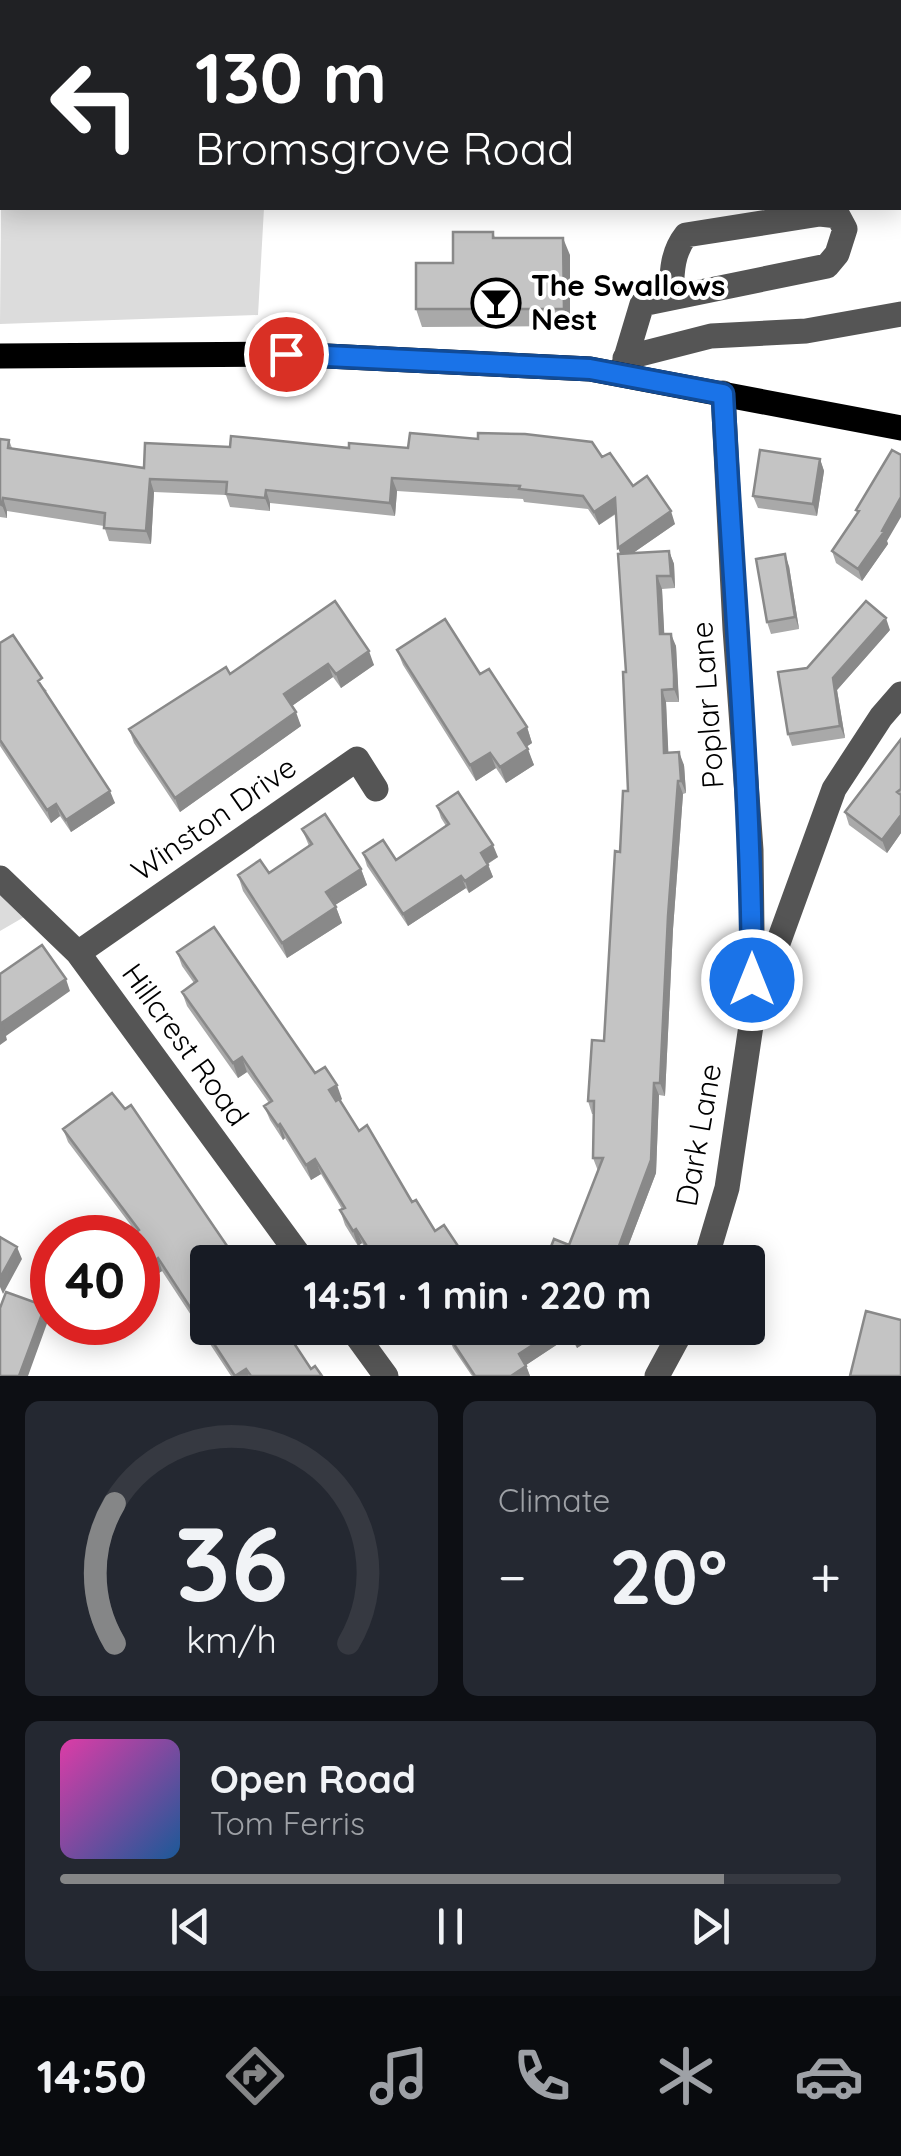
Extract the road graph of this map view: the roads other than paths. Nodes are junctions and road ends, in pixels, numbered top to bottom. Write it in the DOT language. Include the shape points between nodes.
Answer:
graph roads {
  1 [pos="672,298"];
  2 [pos="901,314"];
  3 [pos="0,356"];
  4 [pos="623,366"];
  5 [pos="723,394"];
  6 [pos="901,428"];
  7 [pos="901,694"];
  8 [pos="376,789"];
  9 [pos="0,878"];
  10 [pos="78,953"];
  11 [pos="752,1012"];
  12 [pos="292,1245"];
  13 [pos="710,1245"];
  14 [pos="363,1345"];
  15 [pos="673,1345"];
  16 [pos="386,1376"];
  17 [pos="656,1376"];
  1 -- 1 [label="street" via="826,266 845,229 838,216 820,214 686,235 672,266"];
  1 -- 4 [label="street" via="642,304"];
  2 -- 4 [label="street" via="806,332 711,336"];
  3 -- 4 [label="main road" via="286,354"];
  4 -- 5 [label="main road"];
  5 -- 6 [label="main road"];
  5 -- 11 [label="street, Poplar Lane" via="751,850"];
  7 -- 11 [label="street, Dark Lane" via="834,790"];
  8 -- 10 [label="street, Winston Drive" via="357,758"];
  9 -- 10 [label="street, Hillcrest Road"];
  10 -- 12 [label="street, Hillcrest Road"];
  11 -- 13 [label="street, Dark Lane" via="727,1188"];
  14 -- 16 [label="street"];
  15 -- 17 [label="street"];
}
